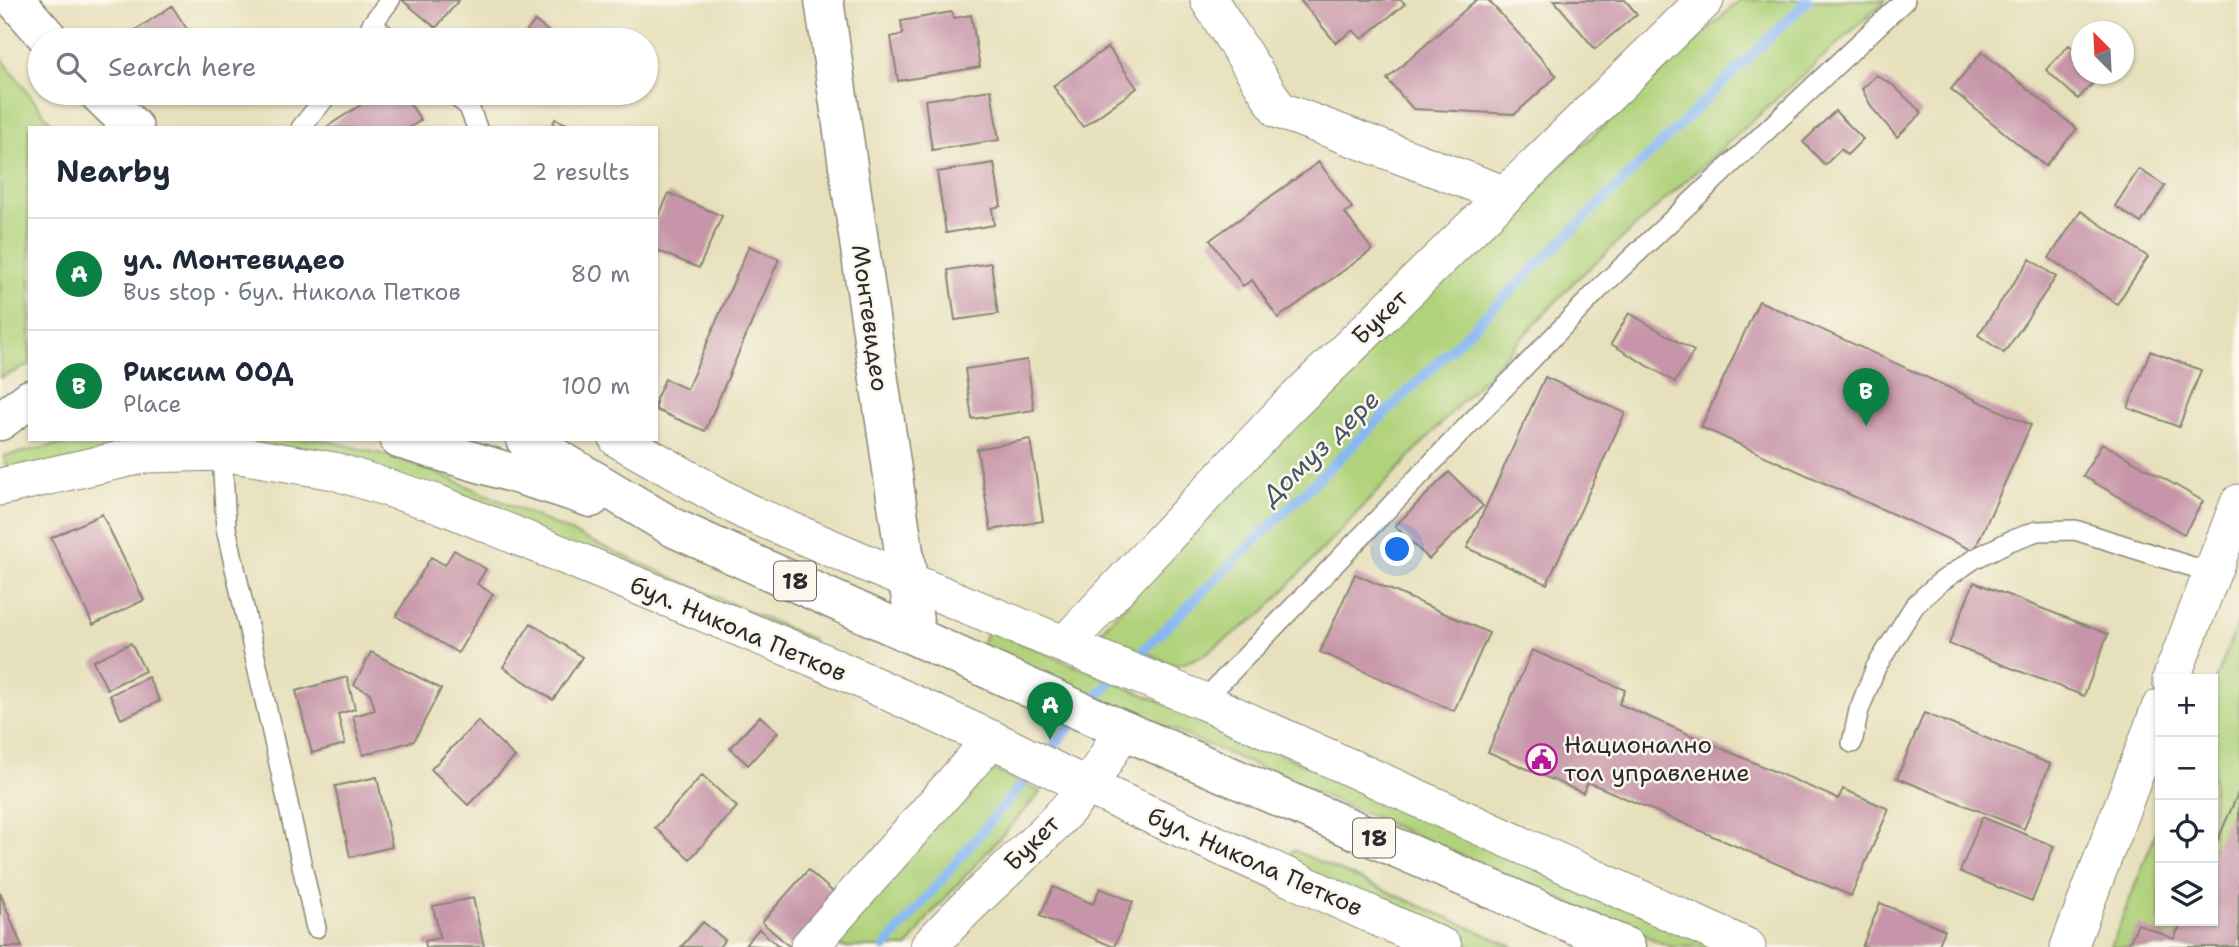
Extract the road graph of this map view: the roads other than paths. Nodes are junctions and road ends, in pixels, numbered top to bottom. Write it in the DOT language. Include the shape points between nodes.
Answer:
graph roads {
  1 [pos="15,0"];
  2 [pos="390,0"];
  3 [pos="824,0"];
  4 [pos="1209,0"];
  5 [pos="1705,0"];
  6 [pos="1905,0"];
  7 [pos="40,28"];
  8 [pos="371,28"];
  9 [pos="82,105"];
  10 [pos="110,105"];
  11 [pos="319,105"];
  12 [pos="467,105"];
  13 [pos="91,126"];
  14 [pos="132,126"];
  15 [pos="303,126"];
  16 [pos="476,126"];
  17 [pos="1506,195"];
  18 [pos="28,401"];
  19 [pos="28,406"];
  20 [pos="28,419"];
  21 [pos="28,424"];
  22 [pos="0,425"];
  23 [pos="406,441"];
  24 [pos="528,441"];
  25 [pos="622,441"];
  26 [pos="222,452"];
  27 [pos="0,487"];
  28 [pos="2239,503"];
  29 [pos="674,528"];
  30 [pos="2212,573"];
  31 [pos="908,581"];
  32 [pos="916,635"];
  33 [pos="1074,648"];
  34 [pos="2173,674"];
  35 [pos="1203,701"];
  36 [pos="2155,721"];
  37 [pos="1121,729"];
  38 [pos="996,741"];
  39 [pos="1852,743"];
  40 [pos="1081,783"];
  41 [pos="316,928"];
  42 [pos="809,947"];
  43 [pos="929,947"];
  44 [pos="1443,947"];
  45 [pos="1626,947"];
  46 [pos="1747,947"];
  47 [pos="2069,947"];
  1 -- 7 [label="main road"];
  2 -- 8 [label="lane"];
  3 -- 31 [label="main road, Монтевидео"];
  4 -- 17 [label="street" via="1279,110"];
  5 -- 17 [label="street, Букет"];
  6 -- 35 [label="lane" via="1601,287"];
  9 -- 13 [label="main road"];
  10 -- 14 [label="main road"];
  11 -- 15 [label="lane"];
  12 -- 16 [label="lane"];
  17 -- 33 [label="street, Букет" via="1286,410"];
  18 -- 22 [label="main road"];
  19 -- 22 [label="main road"];
  20 -- 22 [label="main road"];
  21 -- 22 [label="main road"];
  23 -- 29 [label="main road"];
  24 -- 29 [label="main road, 18"];
  25 -- 31 [label="street" via="745,511"];
  26 -- 27 [label="street, бул. Никола Петков" via="147,454"];
  26 -- 38 [label="street, бул. Никола Петков" via="334,471 439,504 816,659"];
  26 -- 41 [label="lane" via="226,528"];
  28 -- 30 [label="street"];
  29 -- 32 [label="main road, 18"];
  30 -- 34 [label="street"];
  30 -- 39 [label="lane" via="2075,530 2037,531 2010,541 1973,559 1915,605 1876,667"];
  31 -- 32 [label="main road, Монтевидео"];
  31 -- 33 [label="street"];
  32 -- 37 [label="main road, 18"];
  33 -- 35 [label="street"];
  35 -- 46 [label="street"];
  36 -- 47 [label="street"];
  37 -- 40 [label="street, Букет" via="1112,752"];
  37 -- 45 [label="main road, 18"];
  38 -- 40 [label="street, бул. Никола Петков"];
  38 -- 42 [label="street"];
  40 -- 43 [label="street, Букет" via="1055,821"];
  40 -- 44 [label="street, бул. Никола Петков"];
}
